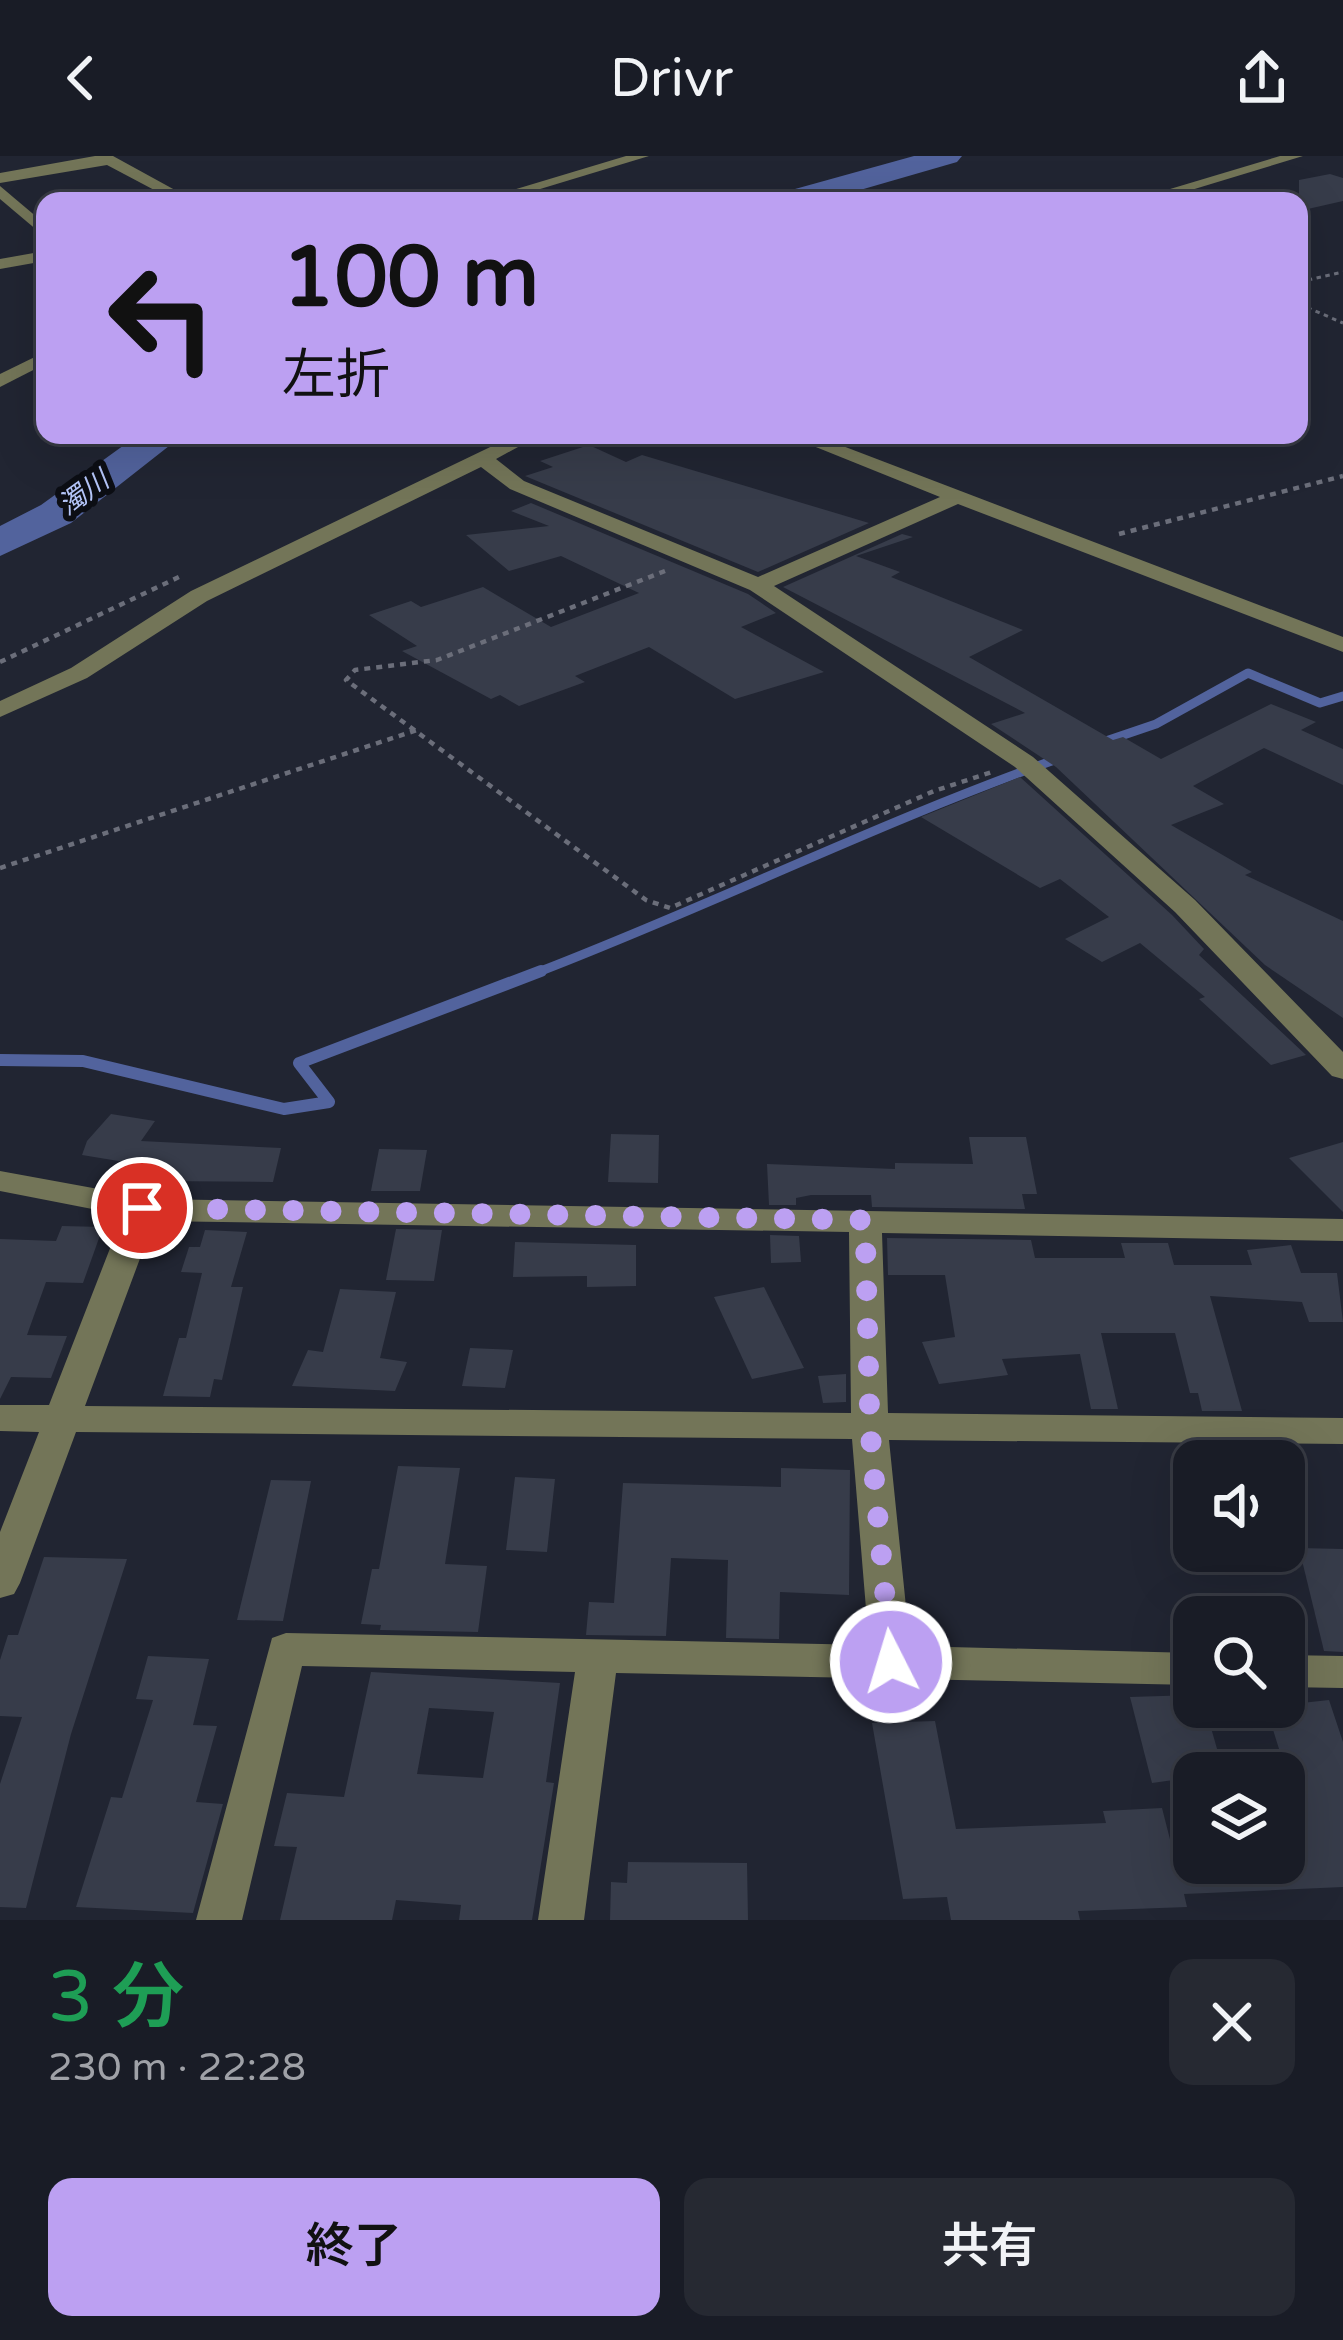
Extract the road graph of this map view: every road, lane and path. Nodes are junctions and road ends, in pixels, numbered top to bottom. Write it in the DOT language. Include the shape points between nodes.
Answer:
graph roads {
  1 [pos="642,156"];
  2 [pos="1296,156"];
  3 [pos="108,158"];
  4 [pos="0,178"];
  5 [pos="0,191"];
  6 [pos="170,192"];
  7 [pos="516,192"];
  8 [pos="1170,192"];
  9 [pos="36,224"];
  10 [pos="36,258"];
  11 [pos="0,264"];
  12 [pos="1343,272"];
  13 [pos="1308,279"];
  14 [pos="1308,308"];
  15 [pos="1343,323"];
  16 [pos="36,361"];
  17 [pos="0,381"];
  18 [pos="511,444"];
  19 [pos="820,444"];
  20 [pos="482,458"];
  21 [pos="1343,476"];
  22 [pos="958,497"];
  23 [pos="1080,544"];
  24 [pos="696,560"];
  25 [pos="191,574"];
  26 [pos="758,585"];
  27 [pos="1343,645"];
  28 [pos="0,662"];
  29 [pos="0,710"];
  30 [pos="417,730"];
  31 [pos="1024,762"];
  32 [pos="0,868"];
  33 [pos="1339,1060"];
  34 [pos="0,1181"];
  35 [pos="142,1208"];
  36 [pos="865,1220"];
  37 [pos="1343,1230"];
  38 [pos="0,1418"];
  39 [pos="62,1419"];
  40 [pos="870,1430"];
  41 [pos="1343,1431"];
  42 [pos="0,1582"];
  43 [pos="597,1659"];
  44 [pos="891,1662"];
  45 [pos="1173,1669"];
  46 [pos="1305,1671"];
  47 [pos="1343,1672"];
  48 [pos="219,1920"];
  49 [pos="561,1920"];
  1 -- 7 [label="street"];
  2 -- 8 [label="street"];
  3 -- 4 [label="street"];
  3 -- 6 [label="street"];
  5 -- 9 [label="street"];
  10 -- 11 [label="street"];
  12 -- 13 [label="path"];
  14 -- 15 [label="path"];
  16 -- 17 [label="street"];
  18 -- 20 [label="street"];
  19 -- 22 [label="street"];
  20 -- 24 [label="street" via="517,485"];
  20 -- 29 [label="street" via="199,596 79,673"];
  21 -- 23 [label="path"];
  22 -- 23 [label="street"];
  22 -- 26 [label="street"];
  23 -- 27 [label="street"];
  24 -- 26 [label="street"];
  24 -- 30 [label="path" via="520,632 437,660 355,670 346,680"];
  25 -- 28 [label="path"];
  26 -- 31 [label="street"];
  30 -- 31 [label="path" via="646,900 670,908 934,791"];
  30 -- 32 [label="path"];
  31 -- 33 [label="street" via="1185,906"];
  34 -- 35 [label="street"];
  35 -- 36 [label="street"];
  35 -- 39 [label="street"];
  36 -- 37 [label="street"];
  36 -- 40 [label="street"];
  38 -- 39 [label="street"];
  39 -- 40 [label="street"];
  39 -- 42 [label="street"];
  40 -- 41 [label="street"];
  40 -- 44 [label="street"];
  43 -- 44 [label="street"];
  43 -- 48 [label="street" via="286,1649"];
  43 -- 49 [label="street"];
  44 -- 45 [label="street"];
  46 -- 47 [label="street"];
}
